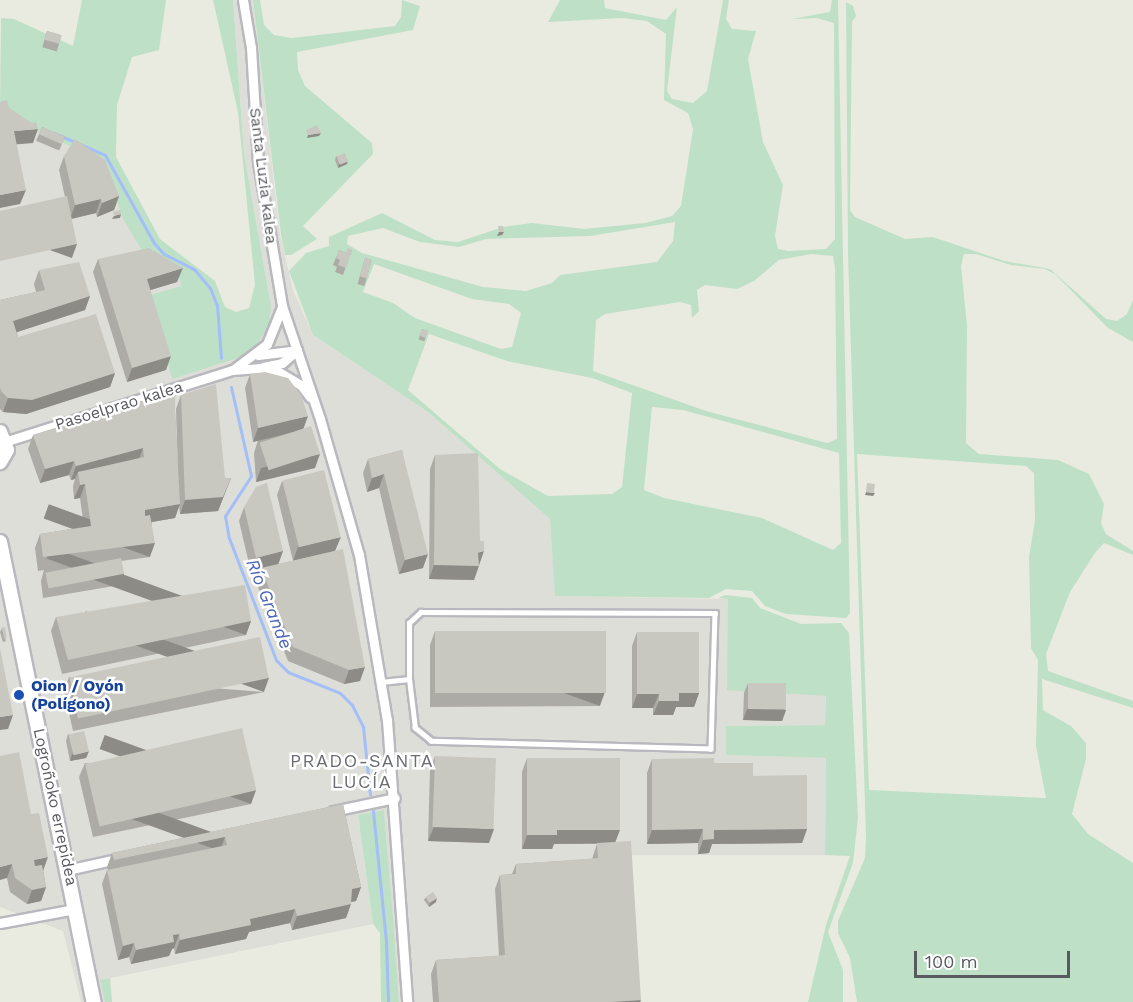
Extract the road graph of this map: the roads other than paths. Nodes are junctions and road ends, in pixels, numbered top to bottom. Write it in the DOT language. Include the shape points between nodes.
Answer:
graph roads {
  1 [pos="243,0"];
  2 [pos="282,306"];
  3 [pos="297,350"];
  4 [pos="255,356"];
  5 [pos="259,368"];
  6 [pos="232,370"];
  7 [pos="315,403"];
  8 [pos="3,436"];
  9 [pos="0,462"];
  10 [pos="0,542"];
  11 [pos="409,679"];
  12 [pos="381,682"];
  13 [pos="395,798"];
  14 [pos="320,814"];
  15 [pos="136,854"];
  16 [pos="67,870"];
  17 [pos="75,909"];
  18 [pos="0,923"];
  19 [pos="94,1002"];
  20 [pos="407,1002"];
  1 -- 2 [label="street, Santa Luzia kalea" via="251,48 258,162"];
  2 -- 3 [label="street, Santa Luzia kalea"];
  2 -- 4 [label="street" via="267,344"];
  3 -- 4 [label="street"];
  3 -- 5 [label="street" via="282,363"];
  3 -- 7 [label="street, Santa Luzia kalea"];
  4 -- 6 [label="street"];
  5 -- 6 [label="street"];
  5 -- 7 [label="street" via="279,372 300,385"];
  6 -- 8 [label="street, Pasoelprao kalea"];
  7 -- 12 [label="street, Santa Luzia kalea" via="358,555"];
  8 -- 9 [label="main road" via="7,450"];
  10 -- 16 [label="main road, Logroñoko errepidea"];
  11 -- 11 [label="lane" via="409,623 421,612 715,613 711,749 431,741 415,728"];
  11 -- 12 [label="lane"];
  12 -- 13 [label="street, Santa Luzia kalea"];
  13 -- 14 [label="street"];
  13 -- 20 [label="street, Santa Luzia kalea"];
  15 -- 16 [label="street"];
  16 -- 17 [label="main road, Logroñoko errepidea"];
  17 -- 18 [label="street"];
  17 -- 19 [label="main road, Logroñoko errepidea"];
}
